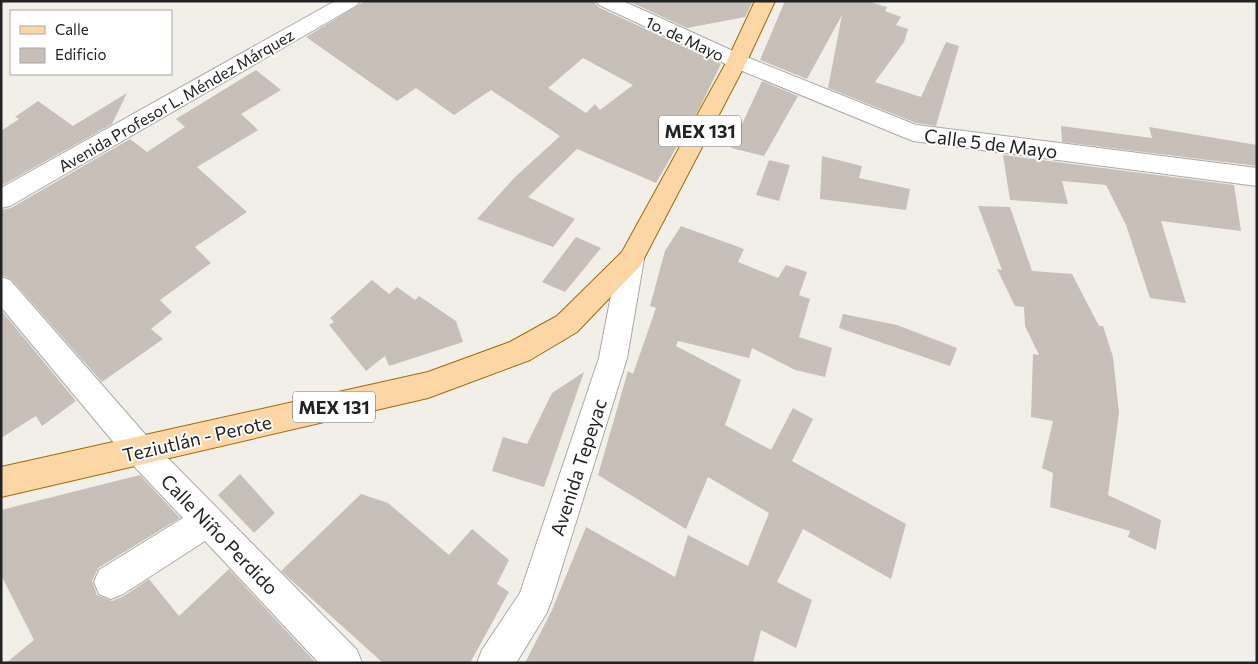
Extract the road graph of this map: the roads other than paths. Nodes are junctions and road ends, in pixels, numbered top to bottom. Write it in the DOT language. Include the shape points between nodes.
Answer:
graph roads {
  1 [pos="350,1"];
  2 [pos="606,1"];
  3 [pos="765,1"];
  4 [pos="737,61"];
  5 [pos="1257,177"];
  6 [pos="1,199"];
  7 [pos="632,259"];
  8 [pos="1,288"];
  9 [pos="141,452"];
  10 [pos="1,482"];
  11 [pos="208,522"];
  12 [pos="111,582"];
  13 [pos="344,663"];
  14 [pos="494,663"];
  1 -- 6 [label="street, Avenida Profesor L. Méndez Márquez"];
  2 -- 4 [label="street, 1o. de Mayo"];
  3 -- 4 [label="main road, Teziutlán - Perote / MEX 131"];
  4 -- 5 [label="street, Calle 5 de Mayo" via="914,133"];
  4 -- 7 [label="main road, Teziutlán - Perote / MEX 131"];
  7 -- 9 [label="main road, Teziutlán - Perote / MEX 131" via="567,324 520,351 428,385"];
  7 -- 14 [label="street, Avenida Tepeyac" via="613,358 534,602"];
  8 -- 9 [label="street, Calle Niño Perdido"];
  9 -- 10 [label="main road, Teziutlán - Perote / MEX 131"];
  9 -- 11 [label="street, Calle Niño Perdido"];
  11 -- 12 [label="street"];
  11 -- 13 [label="street, Calle Niño Perdido"];
}
